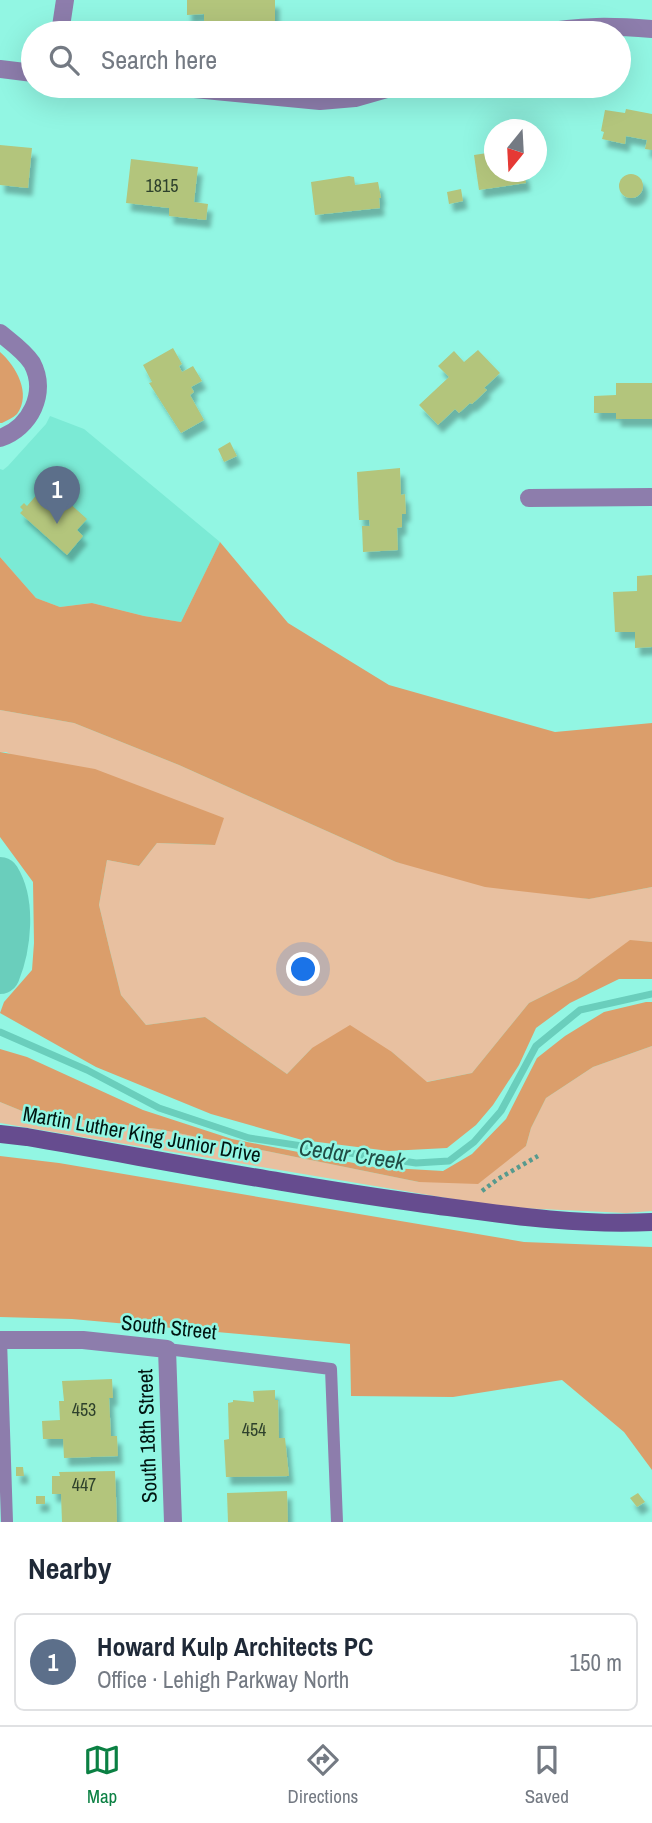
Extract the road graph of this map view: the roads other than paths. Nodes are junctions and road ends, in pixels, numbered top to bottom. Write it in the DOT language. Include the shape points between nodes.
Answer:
graph roads {
  1 [pos="65,0"];
  2 [pos="62,21"];
  3 [pos="631,27"];
  4 [pos="652,29"];
  5 [pos="0,69"];
  6 [pos="21,71"];
  7 [pos="281,98"];
  8 [pos="355,98"];
  9 [pos="0,333"];
  10 [pos="0,438"];
  11 [pos="652,497"];
  12 [pos="528,498"];
  13 [pos="0,1134"];
  14 [pos="652,1222"];
  15 [pos="0,1340"];
  16 [pos="167,1349"];
  17 [pos="7,1522"];
  18 [pos="173,1522"];
  19 [pos="337,1522"];
  1 -- 2 [label="street"];
  3 -- 4 [label="street"];
  5 -- 6 [label="street"];
  7 -- 8 [label="street" via="320,102"];
  9 -- 10 [label="street" via="32,363 38,395 22,425"];
  11 -- 12 [label="street"];
  13 -- 14 [label="main road, Martin Luther King Junior Drive" via="459,1209 576,1222"];
  15 -- 16 [label="street, South Street" via="83,1340"];
  15 -- 17 [label="lane"];
  16 -- 18 [label="street, South 18th Street"];
  16 -- 19 [label="lane, South Street" via="331,1368"];
}
